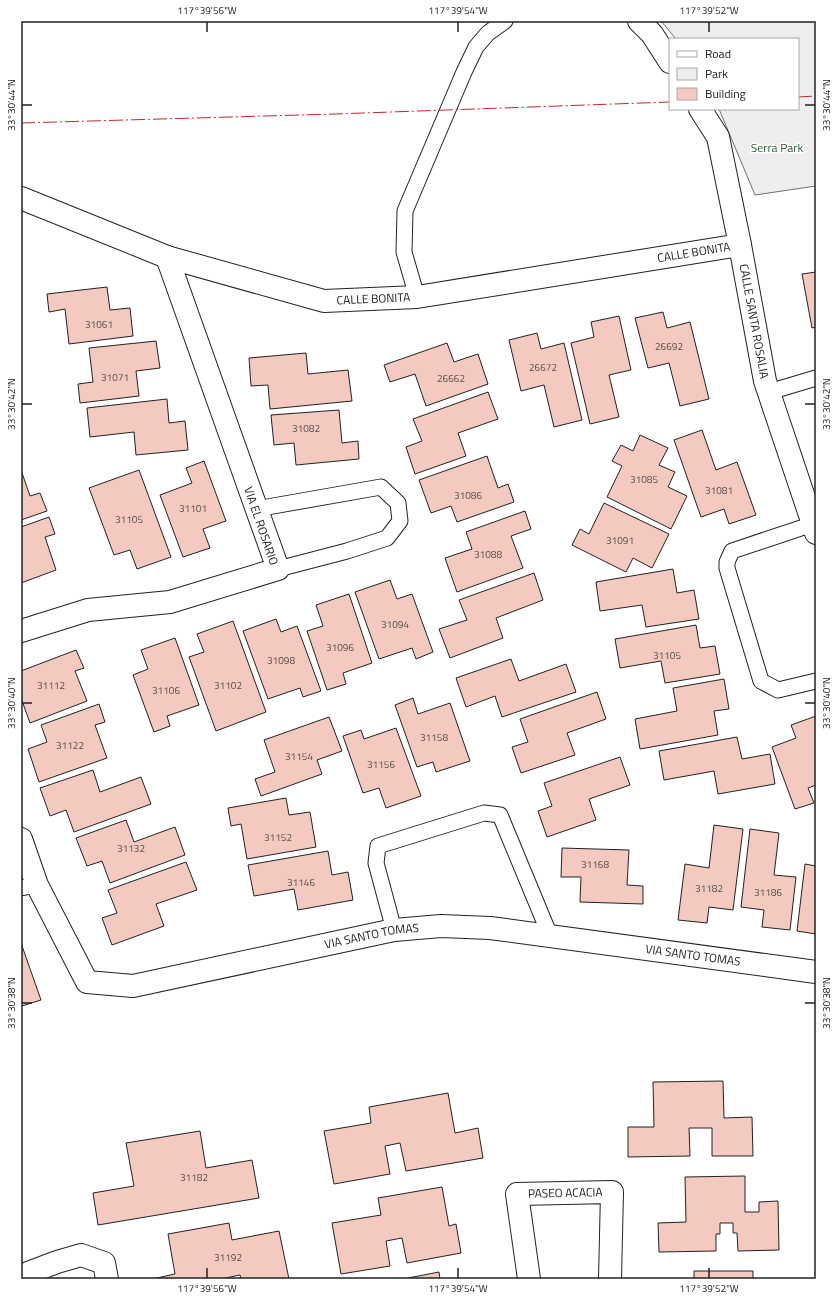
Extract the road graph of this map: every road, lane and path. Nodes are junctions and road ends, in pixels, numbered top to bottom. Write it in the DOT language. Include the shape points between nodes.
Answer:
graph roads {
  1 [pos="506,21"];
  2 [pos="639,21"];
  3 [pos="669,60"];
  4 [pos="701,110"];
  5 [pos="21,198"];
  6 [pos="740,245"];
  7 [pos="167,257"];
  8 [pos="417,296"];
  9 [pos="816,378"];
  10 [pos="769,392"];
  11 [pos="256,509"];
  12 [pos="814,528"];
  13 [pos="278,569"];
  14 [pos="21,631"];
  15 [pos="816,681"];
  16 [pos="21,839"];
  17 [pos="29,887"];
  18 [pos="394,930"];
  19 [pos="551,938"];
  20 [pos="816,972"];
  21 [pos="25,1279"];
  22 [pos="107,1279"];
  23 [pos="529,1279"];
  24 [pos="610,1279"];
  1 -- 8 [label="lane" via="488,32 476,47 405,211 404,252"];
  2 -- 3 [label="street" via="652,34"];
  4 -- 6 [label="street, CALLE SANTA ROSALIA" via="718,136"];
  5 -- 7 [label="street, CALLE BONITA"];
  6 -- 8 [label="street, CALLE BONITA"];
  6 -- 10 [label="street, CALLE SANTA ROSALIA"];
  7 -- 8 [label="street, CALLE BONITA" via="324,301"];
  7 -- 11 [label="street, VIA EL ROSARIO"];
  9 -- 10 [label="lane"];
  10 -- 12 [label="street, CALLE SANTA ROSALIA"];
  11 -- 13 [label="street, VIA EL ROSARIO"];
  11 -- 13 [label="lane" via="381,487 398,503 400,521 387,538"];
  12 -- 15 [label="lane" via="732,551 727,568 760,681 778,690"];
  13 -- 14 [label="street, VIA EL ROSARIO" via="170,602 88,610"];
  16 -- 17 [label="street, VIA SANTO TOMAS"];
  17 -- 18 [label="street, VIA SANTO TOMAS" via="87,982 133,986"];
  18 -- 19 [label="street, VIA SANTO TOMAS" via="441,926 490,928"];
  18 -- 19 [label="lane" via="376,863 378,846 484,813 500,815"];
  19 -- 20 [label="street, VIA SANTO TOMAS"];
  21 -- 22 [label="street" via="28,1273 81,1256 104,1263"];
  23 -- 24 [label="street, PASEO ACACIA" via="517,1194 612,1192"];
}
